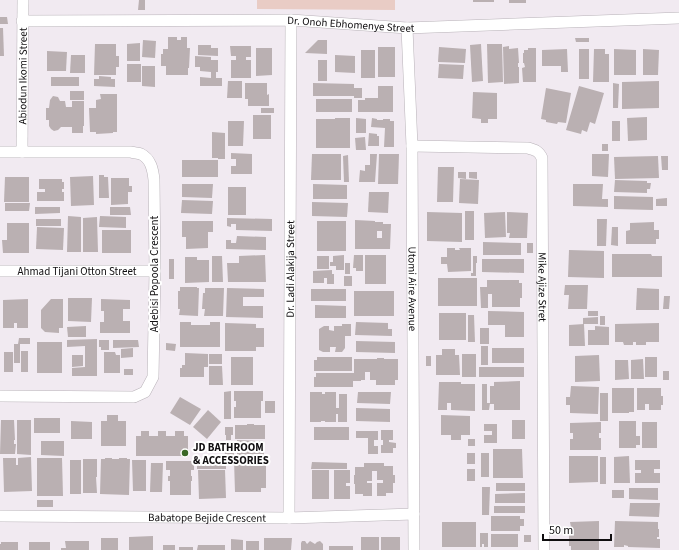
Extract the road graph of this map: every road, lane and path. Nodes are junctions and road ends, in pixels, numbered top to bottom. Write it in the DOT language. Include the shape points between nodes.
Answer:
graph roads {
  1 [pos="23,0"];
  2 [pos="679,18"];
  3 [pos="291,20"];
  4 [pos="22,21"];
  5 [pos="407,28"];
  6 [pos="412,146"];
  7 [pos="0,152"];
  8 [pos="22,152"];
  9 [pos="0,271"];
  10 [pos="155,271"];
  11 [pos="0,396"];
  12 [pos="414,514"];
  13 [pos="0,516"];
  14 [pos="289,518"];
  15 [pos="414,550"];
  16 [pos="544,550"];
  1 -- 4 [label="street, Abiodun Ikomi Street"];
  2 -- 5 [label="street, Dr. Onoh Ebhomenye Street"];
  3 -- 4 [label="street, Dr. Onoh Ebhomenye Street"];
  3 -- 5 [label="street, Dr. Onoh Ebhomenye Street"];
  3 -- 14 [label="street, Dr. Ladi Alakija Street"];
  4 -- 8 [label="street, Abiodun Ikomi Street"];
  5 -- 6 [label="street, Utomi Aire Avenue"];
  6 -- 12 [label="street, Utomi Aire Avenue"];
  6 -- 16 [label="street, Mike Ajize Stret" via="528,148 540,153 542,158"];
  7 -- 8 [label="street, Adebisi Popoola Crescent"];
  8 -- 10 [label="street, Adebisi Popoola Crescent" via="141,154 153,169"];
  9 -- 10 [label="street, Ahmad Tijani Otton Street"];
  10 -- 11 [label="street, Adebisi Popoola Crescent" via="153,378 144,392 134,397"];
  12 -- 14 [label="street, Babatope Bejide Crescent"];
  12 -- 15 [label="street, Utomi Aire Avenue"];
  13 -- 14 [label="street, Babatope Bejide Crescent"];
}
